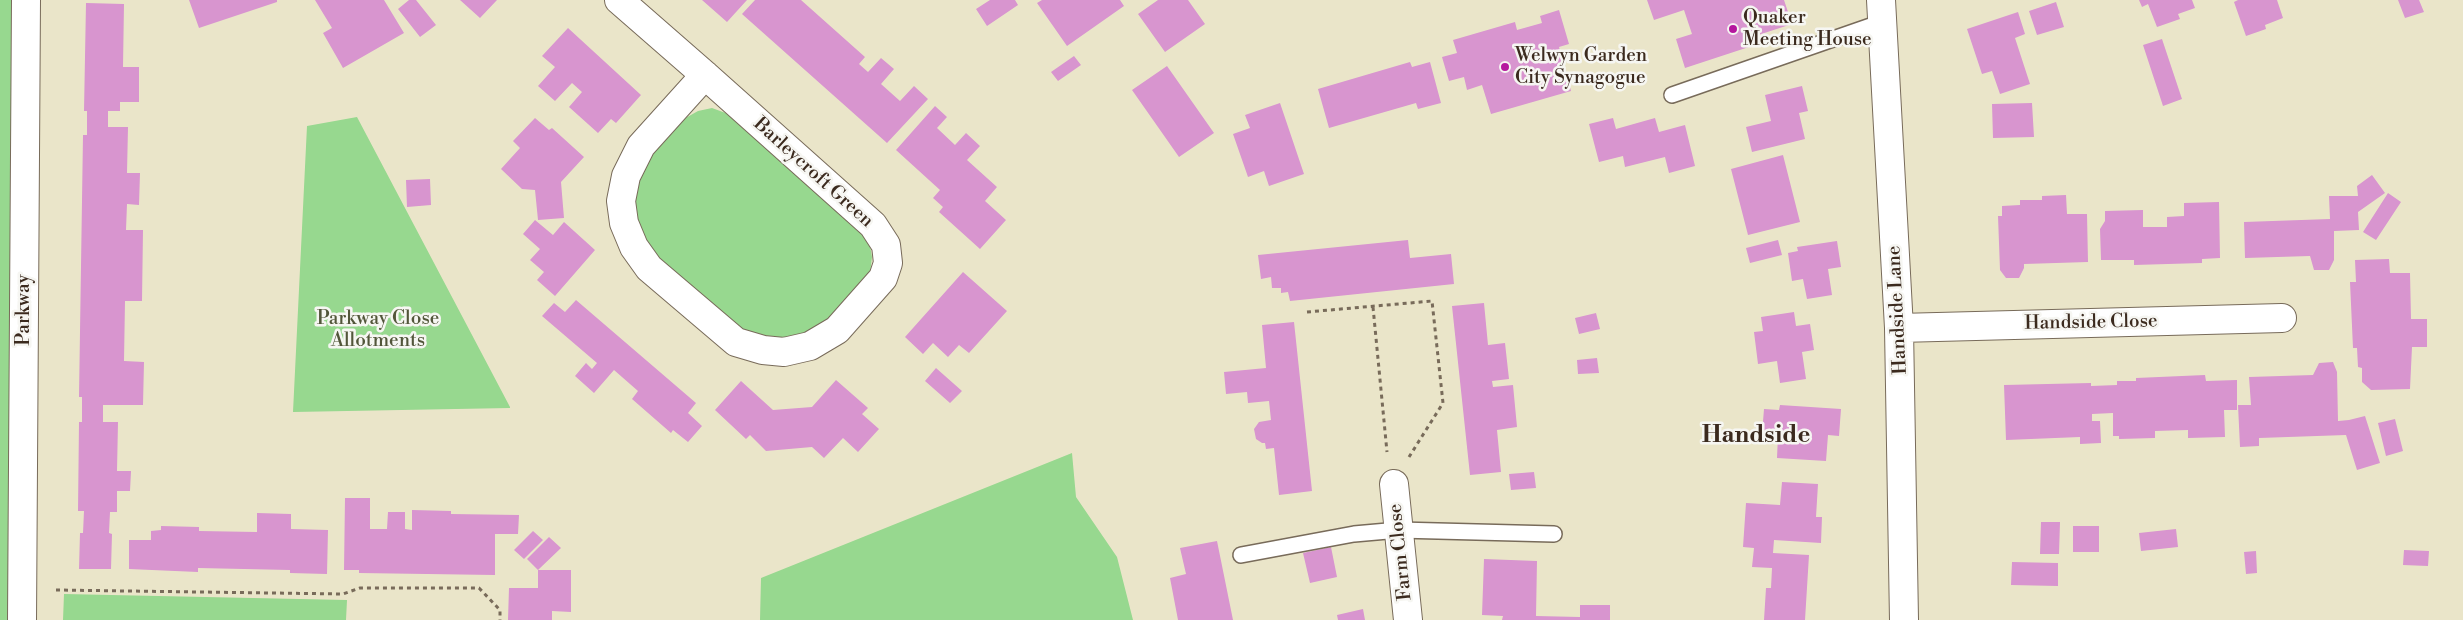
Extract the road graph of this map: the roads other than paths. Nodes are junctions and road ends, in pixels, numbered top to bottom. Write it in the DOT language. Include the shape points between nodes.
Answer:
graph roads {
  1 [pos="26,0"];
  2 [pos="619,0"];
  3 [pos="1882,6"];
  4 [pos="705,75"];
  5 [pos="1672,95"];
  6 [pos="2282,318"];
  7 [pos="1900,328"];
  8 [pos="1394,484"];
  9 [pos="1399,530"];
  10 [pos="1554,534"];
  11 [pos="1241,555"];
  12 [pos="22,620"];
  13 [pos="1408,620"];
  14 [pos="1904,620"];
  1 -- 12 [label="street, Parkway"];
  2 -- 4 [label="street, Barleycroft Green"];
  3 -- 5 [label="lane"];
  3 -- 7 [label="street, Handside Lane"];
  4 -- 4 [label="street, Barleycroft Green" via="873,225 886,245 888,263 883,278 837,330 810,346 784,352 736,342 649,268 634,247 624,223 621,201 626,176 641,146"];
  6 -- 7 [label="street, Handside Close"];
  7 -- 14 [label="street, Handside Lane"];
  8 -- 9 [label="street, Farm Close"];
  9 -- 10 [label="lane"];
  9 -- 11 [label="lane" via="1354,534"];
  9 -- 13 [label="street, Farm Close"];
}
